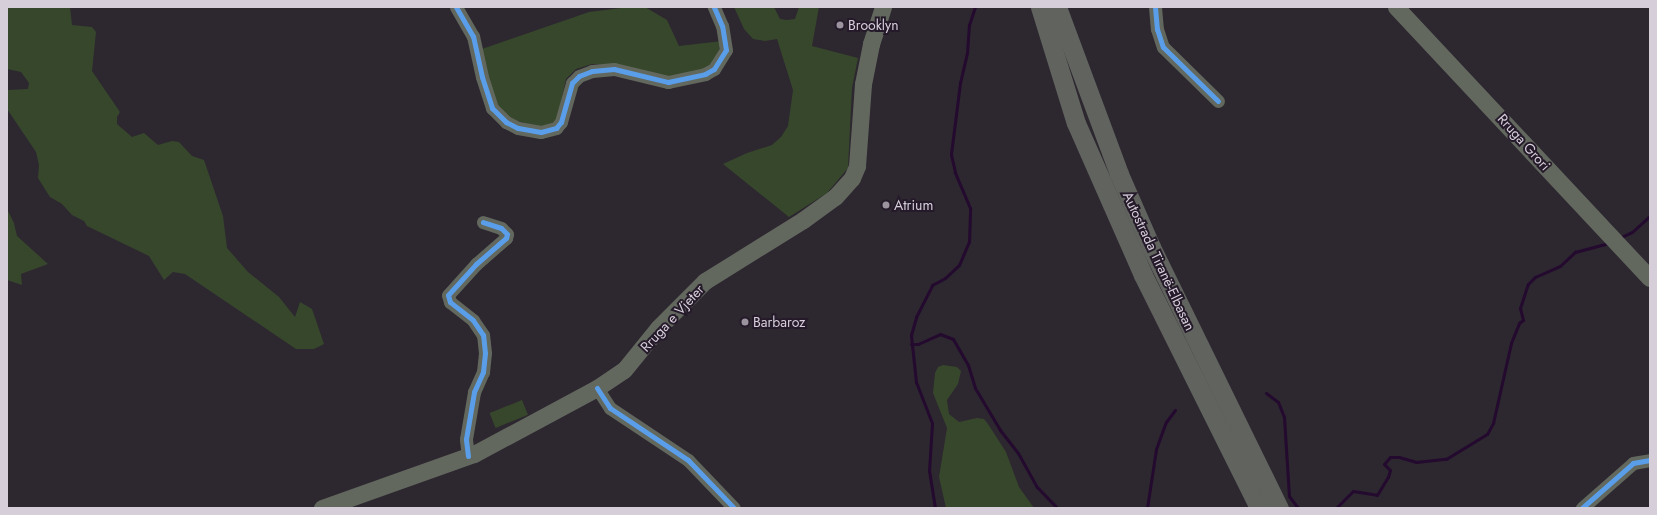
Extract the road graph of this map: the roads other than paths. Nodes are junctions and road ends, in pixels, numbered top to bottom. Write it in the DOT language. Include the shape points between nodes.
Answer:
graph roads {
  1 [pos="456,7"];
  2 [pos="714,7"];
  3 [pos="883,7"];
  4 [pos="1040,7"];
  5 [pos="1057,7"];
  6 [pos="1155,7"];
  7 [pos="1396,7"];
  8 [pos="1218,101"];
  9 [pos="483,222"];
  10 [pos="1650,278"];
  11 [pos="597,388"];
  12 [pos="468,456"];
  13 [pos="1650,460"];
  14 [pos="322,508"];
  15 [pos="734,508"];
  16 [pos="1259,508"];
  17 [pos="1279,508"];
  18 [pos="1582,508"];
  1 -- 2 [label="street" via="473,36 482,78 492,108 506,122 518,128 541,132 556,128 561,122 572,83 579,76 592,71 614,69 668,82 705,74 714,69 726,50 722,26"];
  3 -- 11 [label="main road, Rruga e Vjeter" via="871,44 863,84 859,158 848,183 835,197 803,220 705,281 658,328 624,370"];
  4 -- 16 [label="highway, Autostrada Tiranë-Elbasan" via="1076,123 1143,275"];
  5 -- 17 [label="highway, Autostrada Tiranë-Elbasan" via="1119,174 1151,247"];
  6 -- 8 [label="street" via="1157,30 1163,47"];
  7 -- 10 [label="main road, Rruga Grori"];
  9 -- 12 [label="street" via="505,231 506,238 476,264 448,295 450,302 473,320 483,335 483,372 474,392 466,439"];
  11 -- 12 [label="main road, Rruga e Vjeter"];
  11 -- 15 [label="street" via="610,408 688,460"];
  12 -- 14 [label="main road, Rruga e Vjeter"];
  13 -- 18 [label="street" via="1633,463"];
}
